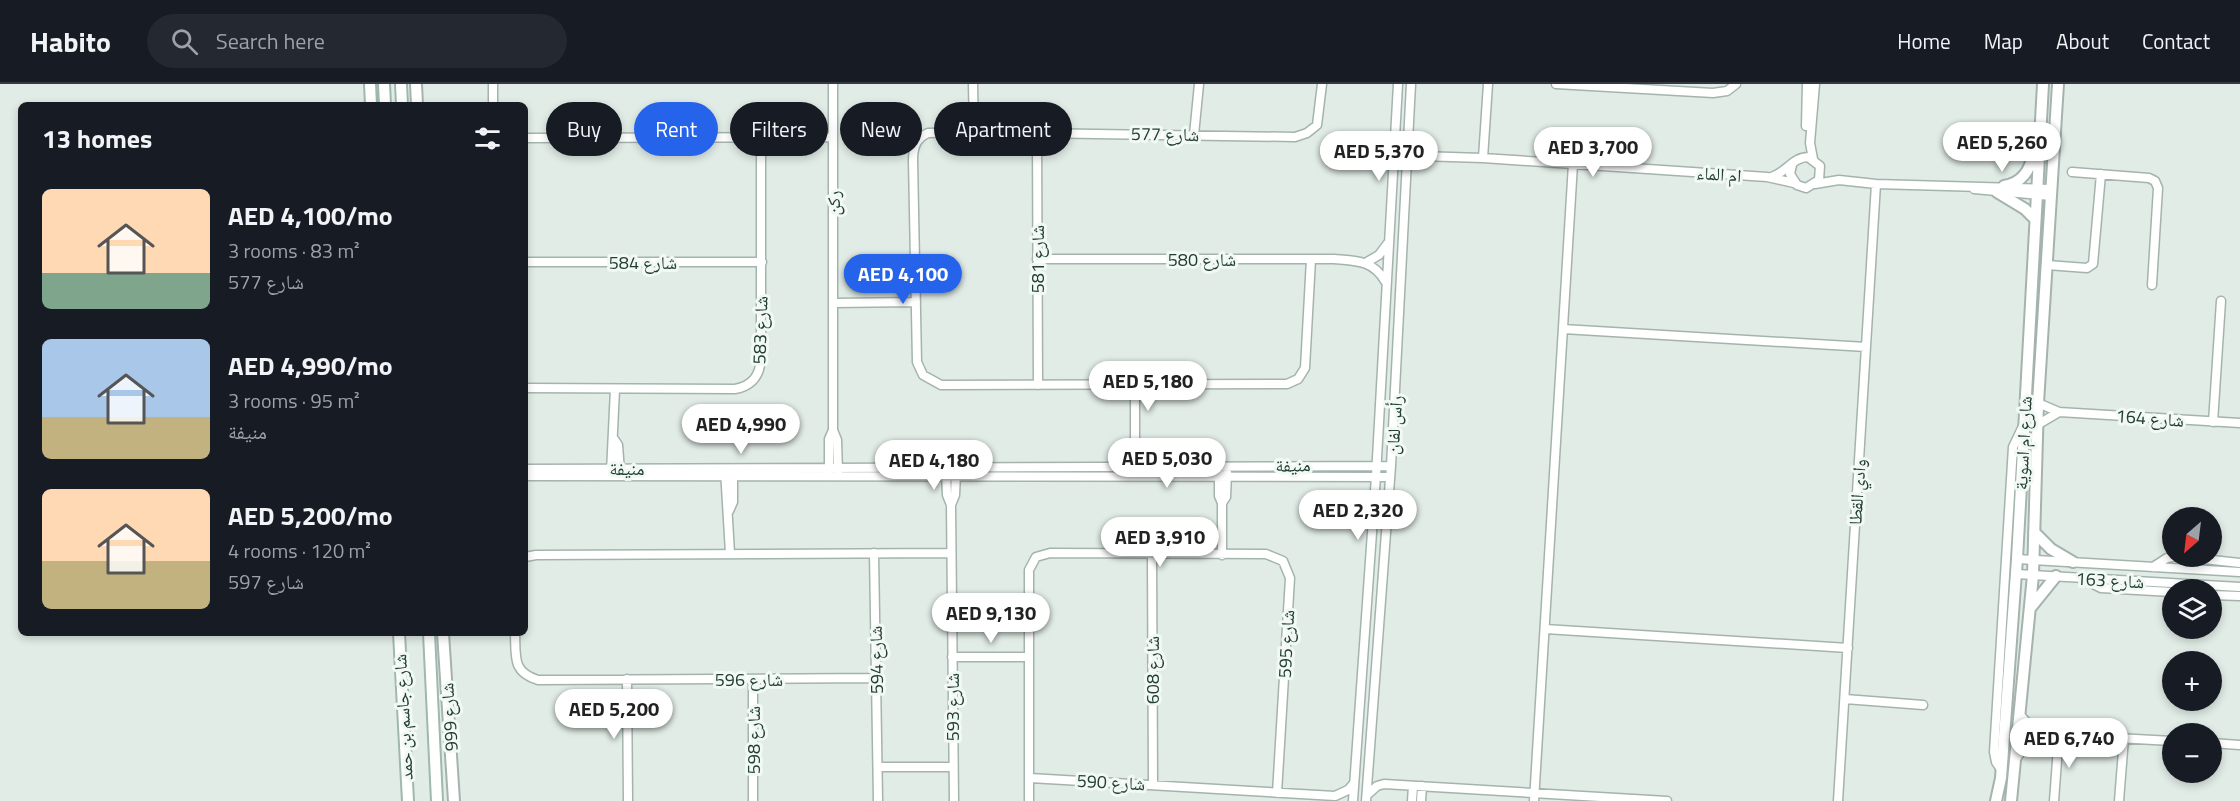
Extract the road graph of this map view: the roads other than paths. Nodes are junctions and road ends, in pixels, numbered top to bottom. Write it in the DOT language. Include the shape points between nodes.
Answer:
graph roads {
  1 [pos="370,84"];
  2 [pos="384,84"];
  3 [pos="400,84"];
  4 [pos="416,84"];
  5 [pos="492,84"];
  6 [pos="833,84"];
  7 [pos="974,84"];
  8 [pos="1199,84"];
  9 [pos="1322,84"];
  10 [pos="1398,84"];
  11 [pos="1411,84"];
  12 [pos="1488,84"];
  13 [pos="1556,84"];
  14 [pos="1736,84"];
  15 [pos="1807,84"];
  16 [pos="1815,84"];
  17 [pos="2043,84"];
  18 [pos="2058,84"];
  19 [pos="1613,86"];
  20 [pos="371,102"];
  21 [pos="385,102"];
  22 [pos="402,102"];
  23 [pos="417,102"];
  24 [pos="494,102"];
  25 [pos="974,102"];
  26 [pos="2041,123"];
  27 [pos="934,133"];
  28 [pos="1072,133"];
  29 [pos="1194,135"];
  30 [pos="828,137"];
  31 [pos="833,137"];
  32 [pos="528,138"];
  33 [pos="730,138"];
  34 [pos="1408,143"];
  35 [pos="761,156"];
  36 [pos="1037,156"];
  37 [pos="1419,156"];
  38 [pos="1802,157"];
  39 [pos="1483,158"];
  40 [pos="1813,159"];
  41 [pos="1407,162"];
  42 [pos="1573,164"];
  43 [pos="1792,165"];
  44 [pos="1821,169"];
  45 [pos="2072,172"];
  46 [pos="2101,174"];
  47 [pos="1767,177"];
  48 [pos="1839,180"];
  49 [pos="1794,183"];
  50 [pos="1815,184"];
  51 [pos="1876,184"];
  52 [pos="2000,189"];
  53 [pos="2037,191"];
  54 [pos="2051,193"];
  55 [pos="2035,219"];
  56 [pos="1388,243"];
  57 [pos="1037,259"];
  58 [pos="1311,259"];
  59 [pos="528,262"];
  60 [pos="762,262"];
  61 [pos="1366,262"];
  62 [pos="2047,268"];
  63 [pos="1386,282"];
  64 [pos="2152,285"];
  65 [pos="916,302"];
  66 [pos="2221,302"];
  67 [pos="833,303"];
  68 [pos="1563,329"];
  69 [pos="1866,347"];
  70 [pos="1038,385"];
  71 [pos="1135,385"];
  72 [pos="528,388"];
  73 [pos="615,389"];
  74 [pos="2038,403"];
  75 [pos="2059,412"];
  76 [pos="2213,422"];
  77 [pos="2240,423"];
  78 [pos="2024,424"];
  79 [pos="2037,425"];
  80 [pos="1135,439"];
  81 [pos="1377,465"];
  82 [pos="1391,466"];
  83 [pos="1130,468"];
  84 [pos="1141,468"];
  85 [pos="528,469"];
  86 [pos="1223,471"];
  87 [pos="616,472"];
  88 [pos="729,472"];
  89 [pos="834,472"];
  90 [pos="946,473"];
  91 [pos="956,473"];
  92 [pos="528,476"];
  93 [pos="1376,476"];
  94 [pos="1390,477"];
  95 [pos="951,505"];
  96 [pos="2034,532"];
  97 [pos="730,553"];
  98 [pos="874,553"];
  99 [pos="951,553"];
  100 [pos="1152,554"];
  101 [pos="1222,555"];
  102 [pos="528,556"];
  103 [pos="2017,559"];
  104 [pos="2033,560"];
  105 [pos="2073,562"];
  106 [pos="2240,563"];
  107 [pos="2153,567"];
  108 [pos="2240,572"];
  109 [pos="2016,574"];
  110 [pos="2033,575"];
  111 [pos="2056,576"];
  112 [pos="2083,578"];
  113 [pos="2240,587"];
  114 [pos="2162,591"];
  115 [pos="2222,595"];
  116 [pos="2240,596"];
  117 [pos="2029,610"];
  118 [pos="1545,629"];
  119 [pos="399,636"];
  120 [pos="429,636"];
  121 [pos="443,636"];
  122 [pos="515,636"];
  123 [pos="1848,648"];
  124 [pos="952,657"];
  125 [pos="1029,657"];
  126 [pos="753,678"];
  127 [pos="876,678"];
  128 [pos="627,679"];
  129 [pos="1845,699"];
  130 [pos="1923,705"];
  131 [pos="2018,713"];
  132 [pos="2044,734"];
  133 [pos="2059,734"];
  134 [pos="2124,738"];
  135 [pos="2162,740"];
  136 [pos="1357,744"];
  137 [pos="1370,744"];
  138 [pos="2222,744"];
  139 [pos="2240,745"];
  140 [pos="2016,759"];
  141 [pos="878,767"];
  142 [pos="953,767"];
  143 [pos="2002,771"];
  144 [pos="1369,772"];
  145 [pos="1030,778"];
  146 [pos="1354,782"];
  147 [pos="1384,784"];
  148 [pos="1153,785"];
  149 [pos="1418,786"];
  150 [pos="1277,793"];
  151 [pos="1335,796"];
  152 [pos="1534,797"];
  153 [pos="1366,798"];
  154 [pos="1636,800"];
  155 [pos="408,801"];
  156 [pos="437,801"];
  157 [pos="454,801"];
  158 [pos="628,801"];
  159 [pos="753,801"];
  160 [pos="878,801"];
  161 [pos="954,801"];
  162 [pos="1029,801"];
  163 [pos="1344,801"];
  164 [pos="1353,801"];
  165 [pos="1412,801"];
  166 [pos="1421,801"];
  167 [pos="1667,801"];
  168 [pos="1838,801"];
  169 [pos="1996,801"];
  170 [pos="2012,801"];
  171 [pos="2054,801"];
  172 [pos="2120,801"];
  1 -- 20 [label="street"];
  2 -- 21 [label="street"];
  3 -- 22 [label="street"];
  4 -- 23 [label="street"];
  5 -- 24 [label="street"];
  6 -- 31 [label="street, ركن"];
  7 -- 25 [label="street"];
  8 -- 29 [label="street"];
  9 -- 29 [label="street, شارع 577" via="1319,120 1313,130 1301,136"];
  10 -- 56 [label="street, رأس لفان"];
  11 -- 34 [label="street, رأس لفان"];
  12 -- 39 [label="street"];
  13 -- 19 [label="street"];
  14 -- 19 [label="street" via="1727,91 1713,93"];
  15 -- 38 [label="street"];
  16 -- 40 [label="street" via="1810,143"];
  17 -- 26 [label="street, شارع ام اسوية"];
  18 -- 54 [label="street, شارع ام اسوية"];
  26 -- 52 [label="street" via="2028,171 2020,180"];
  26 -- 53 [label="street, شارع ام اسوية"];
  27 -- 65 [label="street, شارع 577" via="922,136 915,147"];
  28 -- 29 [label="street, شارع 577"];
  30 -- 31 [label="street"];
  31 -- 67 [label="street, ركن"];
  32 -- 33 [label="street"];
  34 -- 37 [label="street"];
  34 -- 41 [label="street, رأس لفان"];
  35 -- 60 [label="street, شارع 583"];
  36 -- 57 [label="street, شارع 581"];
  37 -- 39 [label="street, ام الماء"];
  37 -- 41 [label="street, ام الماء"];
  38 -- 40 [label="street"];
  38 -- 43 [label="street"];
  39 -- 42 [label="street, ام الماء"];
  40 -- 44 [label="street"];
  41 -- 82 [label="street, رأس لفان"];
  42 -- 47 [label="street, ام الماء"];
  42 -- 68 [label="street"];
  43 -- 47 [label="street, ام الماء"];
  43 -- 49 [label="street"];
  44 -- 48 [label="street"];
  44 -- 50 [label="street"];
  45 -- 46 [label="street"];
  46 -- 62 [label="street" via="2094,262 2087,268"];
  46 -- 64 [label="street" via="2149,178 2157,183"];
  47 -- 49 [label="street, ام الماء"];
  48 -- 50 [label="street"];
  48 -- 51 [label="street"];
  49 -- 50 [label="street" via="1806,188"];
  51 -- 52 [label="street"];
  51 -- 69 [label="street, وادي القطا"];
  52 -- 53 [label="street"];
  52 -- 55 [label="street"];
  53 -- 54 [label="street"];
  53 -- 55 [label="street, شارع ام اسوية"];
  54 -- 62 [label="street, شارع ام اسوية"];
  55 -- 78 [label="street, شارع ام اسوية"];
  56 -- 61 [label="street" via="1379,255"];
  56 -- 63 [label="street, رأس لفان"];
  57 -- 58 [label="street, شارع 580"];
  57 -- 70 [label="street, شارع 581"];
  58 -- 61 [label="street, شارع 580"];
  58 -- 71 [label="street, شارع 577" via="1305,368 1298,379 1280,385"];
  59 -- 60 [label="street, شارع 584"];
  60 -- 73 [label="street, شارع 583" via="761,365 753,382 735,389"];
  61 -- 63 [label="street"];
  62 -- 74 [label="street, شارع ام اسوية"];
  63 -- 81 [label="street, رأس لفان"];
  65 -- 67 [label="street"];
  65 -- 70 [label="street, شارع 577" via="917,362 928,380 941,385"];
  66 -- 76 [label="street"];
  67 -- 89 [label="street, ركن" via="833,430 837,440"];
  68 -- 69 [label="street"];
  68 -- 118 [label="street"];
  69 -- 123 [label="street, وادي القطا"];
  70 -- 71 [label="street, شارع 577"];
  71 -- 80 [label="street"];
  72 -- 73 [label="street, شارع 583"];
  73 -- 87 [label="street"];
  74 -- 75 [label="street, شارع 164"];
  74 -- 79 [label="street, شارع ام اسوية"];
  75 -- 76 [label="street, شارع 164"];
  75 -- 79 [label="street"];
  76 -- 77 [label="street, شارع 164"];
  78 -- 103 [label="street, شارع ام اسوية"];
  78 -- 143 [label="street" via="2013,447 1994,755"];
  79 -- 96 [label="street, شارع ام اسوية"];
  80 -- 83 [label="street"];
  80 -- 84 [label="street"];
  81 -- 82 [label="street, منيفة"];
  81 -- 86 [label="street, منيفة"];
  81 -- 93 [label="street, رأس لفان"];
  82 -- 94 [label="street, رأس لفان"];
  83 -- 84 [label="street, منيفة"];
  83 -- 91 [label="street, منيفة"];
  84 -- 86 [label="street, منيفة"];
  85 -- 87 [label="street, منيفة"];
  86 -- 91 [label="street, منيفة"];
  86 -- 93 [label="street, منيفة" via="1331,478"];
  86 -- 101 [label="street" via="1226,497 1222,503"];
  87 -- 88 [label="street, منيفة"];
  87 -- 92 [label="street, منيفة"];
  88 -- 89 [label="street, منيفة"];
  88 -- 97 [label="street" via="733,502 729,511"];
  89 -- 90 [label="street, منيفة"];
  90 -- 91 [label="street, منيفة"];
  90 -- 95 [label="street, شارع 593"];
  91 -- 95 [label="street, شارع 593"];
  93 -- 94 [label="street, منيفة"];
  93 -- 136 [label="street, رأس لفان"];
  94 -- 137 [label="street, رأس لفان"];
  95 -- 99 [label="street, شارع 593"];
  96 -- 104 [label="street, شارع ام اسوية"];
  96 -- 105 [label="street" via="2051,549"];
  97 -- 98 [label="street"];
  97 -- 102 [label="street"];
  98 -- 99 [label="street"];
  98 -- 127 [label="street, شارع 594"];
  99 -- 124 [label="street, شارع 593"];
  100 -- 101 [label="street, شارع 595"];
  100 -- 125 [label="street, شارع 595" via="1050,553 1036,557 1029,570"];
  100 -- 148 [label="street, شارع 608"];
  101 -- 150 [label="street, شارع 595" via="1275,556 1290,573"];
  103 -- 104 [label="street, شارع 163"];
  103 -- 109 [label="street, شارع ام اسوية"];
  104 -- 105 [label="street, شارع 163"];
  104 -- 110 [label="street, شارع ام اسوية"];
  105 -- 107 [label="street, شارع 163"];
  106 -- 107 [label="street" via="2176,556"];
  107 -- 108 [label="street, شارع 163"];
  109 -- 110 [label="street, شارع 163"];
  109 -- 143 [label="street, شارع ام اسوية"];
  110 -- 111 [label="street, شارع 163"];
  110 -- 117 [label="street, شارع ام اسوية"];
  111 -- 112 [label="street, شارع 163"];
  111 -- 117 [label="street"];
  112 -- 113 [label="street, شارع 163"];
  112 -- 114 [label="street" via="2101,588"];
  115 -- 116 [label="street"];
  117 -- 131 [label="street, شارع ام اسوية"];
  118 -- 123 [label="street"];
  118 -- 152 [label="street"];
  119 -- 155 [label="street, شارع جاسم بن حمد"];
  120 -- 156 [label="street, شارع جاسم بن حمد"];
  121 -- 157 [label="street, شارع 999"];
  122 -- 128 [label="street, شارع 596" via="517,665 527,677"];
  123 -- 129 [label="street, وادي القطا"];
  124 -- 125 [label="street"];
  124 -- 142 [label="street, شارع 593"];
  125 -- 145 [label="street, شارع 595"];
  126 -- 127 [label="street, شارع 596"];
  126 -- 128 [label="street, شارع 596"];
  126 -- 159 [label="street, شارع 598"];
  127 -- 141 [label="street, شارع 594"];
  128 -- 158 [label="street"];
  129 -- 130 [label="street"];
  129 -- 168 [label="street, وادي القطا"];
  131 -- 132 [label="street"];
  131 -- 140 [label="street, شارع ام اسوية"];
  132 -- 133 [label="street"];
  132 -- 140 [label="street" via="2026,743"];
  133 -- 134 [label="street"];
  133 -- 171 [label="street"];
  134 -- 135 [label="street"];
  134 -- 172 [label="street"];
  136 -- 137 [label="street"];
  136 -- 146 [label="street, رأس لفان"];
  137 -- 144 [label="street, رأس لفان"];
  138 -- 139 [label="street"];
  140 -- 170 [label="street, شارع ام اسوية"];
  141 -- 142 [label="street"];
  141 -- 160 [label="street, شارع 594"];
  142 -- 161 [label="street, شارع 593"];
  143 -- 169 [label="street, شارع ام اسوية"];
  144 -- 147 [label="street"];
  144 -- 153 [label="street, رأس لفان"];
  145 -- 148 [label="street, شارع 590"];
  145 -- 162 [label="street, شارع 595"];
  146 -- 151 [label="street"];
  146 -- 164 [label="street, رأس لفان"];
  147 -- 149 [label="street"];
  147 -- 153 [label="street"];
  148 -- 150 [label="street, شارع 590"];
  149 -- 152 [label="street"];
  149 -- 165 [label="street"];
  149 -- 166 [label="street"];
  150 -- 151 [label="street, شارع 590"];
  151 -- 163 [label="street, شارع 590"];
  152 -- 154 [label="street"];
  154 -- 167 [label="street"];
}
